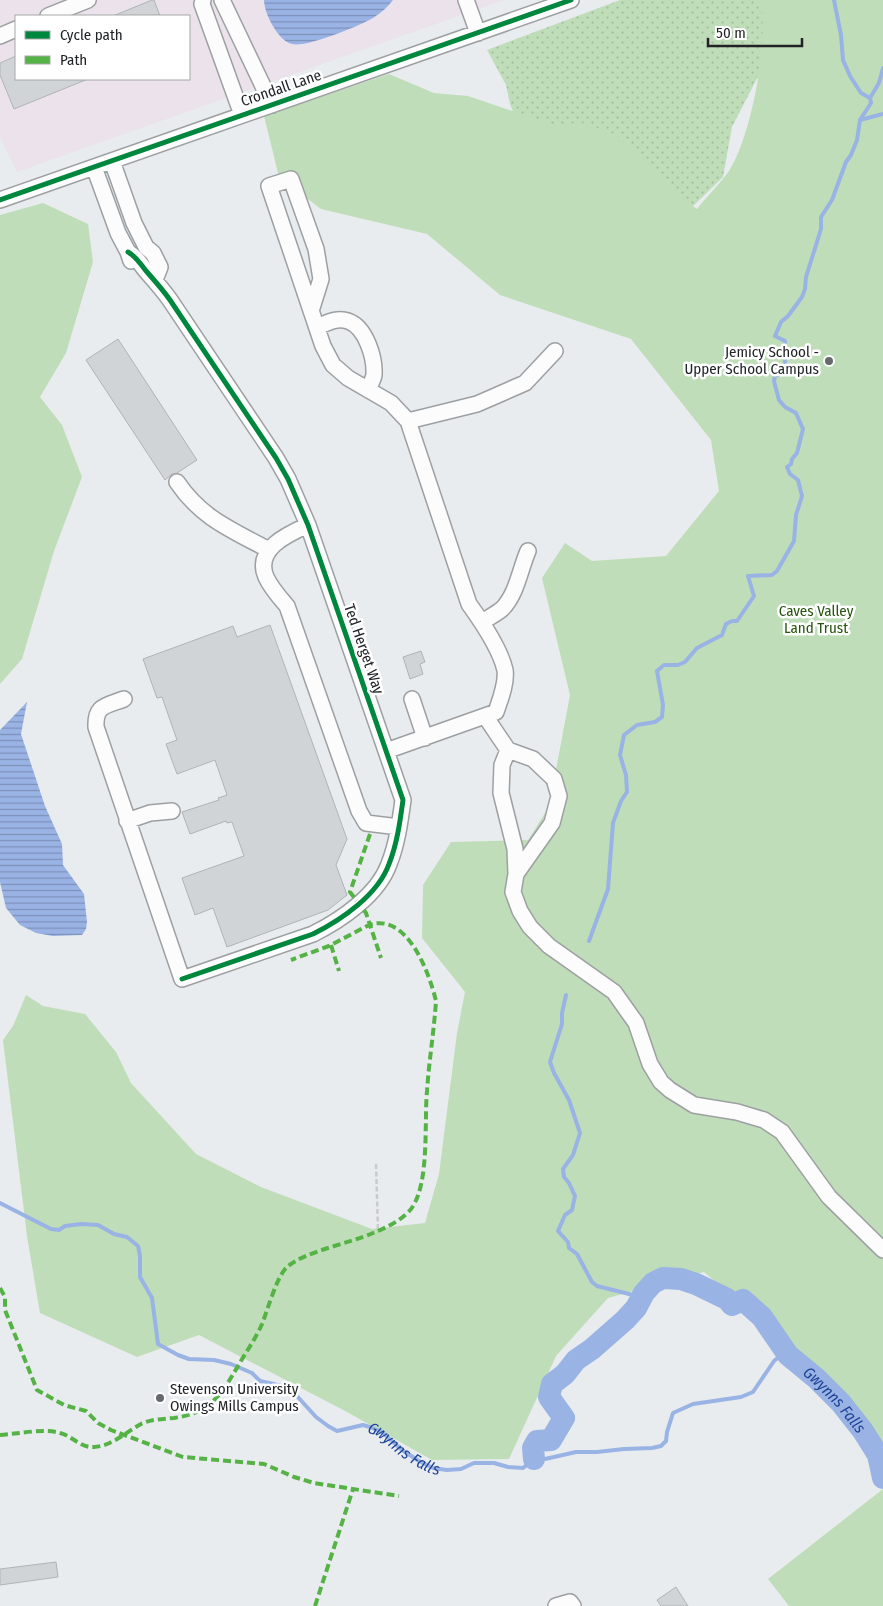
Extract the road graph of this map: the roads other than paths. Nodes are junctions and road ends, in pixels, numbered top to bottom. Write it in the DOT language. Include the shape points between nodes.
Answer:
graph roads {
  1 [pos="88,0"];
  2 [pos="203,0"];
  3 [pos="222,0"];
  4 [pos="466,0"];
  5 [pos="571,0"];
  6 [pos="50,15"];
  7 [pos="15,29"];
  8 [pos="478,33"];
  9 [pos="0,36"];
  10 [pos="272,105"];
  11 [pos="242,115"];
  12 [pos="112,161"];
  13 [pos="94,167"];
  14 [pos="0,200"];
  15 [pos="137,252"];
  16 [pos="155,280"];
  17 [pos="311,311"];
  18 [pos="317,327"];
  19 [pos="555,351"];
  20 [pos="368,390"];
  21 [pos="408,421"];
  22 [pos="177,482"];
  23 [pos="308,525"];
  24 [pos="269,550"];
  25 [pos="528,551"];
  26 [pos="482,622"];
  27 [pos="412,698"];
  28 [pos="124,699"];
  29 [pos="485,716"];
  30 [pos="425,738"];
  31 [pos="508,750"];
  32 [pos="386,751"];
  33 [pos="172,811"];
  34 [pos="127,822"];
  35 [pos="399,827"];
  36 [pos="516,874"];
  37 [pos="883,1250"];
  38 [pos="556,1606"];
  39 [pos="573,1606"];
  1 -- 6 [label="street"];
  2 -- 11 [label="street"];
  3 -- 10 [label="street"];
  4 -- 8 [label="street"];
  5 -- 8 [label="street, Crondall Lane"];
  7 -- 9 [label="street"];
  8 -- 10 [label="street, Crondall Lane"];
  10 -- 11 [label="street, Crondall Lane"];
  11 -- 12 [label="street, Crondall Lane"];
  12 -- 13 [label="street, Crondall Lane"];
  12 -- 15 [label="street, Ted Herget Way" via="134,223"];
  13 -- 14 [label="street, Crondall Lane"];
  13 -- 15 [label="street, Ted Herget Way" via="118,233"];
  15 -- 16 [label="street, Ted Herget Way" via="132,267 138,276"];
  15 -- 16 [label="street, Ted Herget Way" via="153,253 160,266"];
  16 -- 23 [label="street, Ted Herget Way" via="276,458"];
  17 -- 17 [label="street" via="269,186 291,179 316,249 321,279"];
  17 -- 18 [label="street"];
  18 -- 20 [label="street" via="333,365"];
  18 -- 20 [label="street" via="337,320 348,321 359,328 374,363 374,378"];
  19 -- 21 [label="street" via="525,383 477,404"];
  20 -- 21 [label="street" via="391,403"];
  21 -- 26 [label="street" via="470,604"];
  22 -- 24 [label="street" via="203,512"];
  23 -- 24 [label="street" via="280,539"];
  23 -- 32 [label="street, Ted Herget Way"];
  24 -- 35 [label="street" via="265,559 266,578 287,606 359,812 366,823"];
  25 -- 26 [label="street" via="512,594 501,609"];
  26 -- 29 [label="street" via="505,671 496,712"];
  27 -- 30 [label="street"];
  28 -- 34 [label="street" via="101,708 96,716 96,727"];
  29 -- 30 [label="street"];
  29 -- 31 [label="street"];
  30 -- 32 [label="street"];
  31 -- 36 [label="street" via="502,765 501,793 515,850"];
  31 -- 36 [label="street" via="533,758 554,779 559,796 552,823"];
  32 -- 35 [label="street, Ted Herget Way" via="403,800"];
  33 -- 34 [label="street" via="150,813"];
  34 -- 35 [label="street, Ted Herget Way" via="182,979 313,934 349,913 373,889 389,866"];
  36 -- 37 [label="street" via="514,892 530,927 549,946 614,992 636,1023 650,1064 661,1082 694,1105 764,1120 782,1132 829,1197"];
  38 -- 39 [label="street" via="570,1602"];
}
